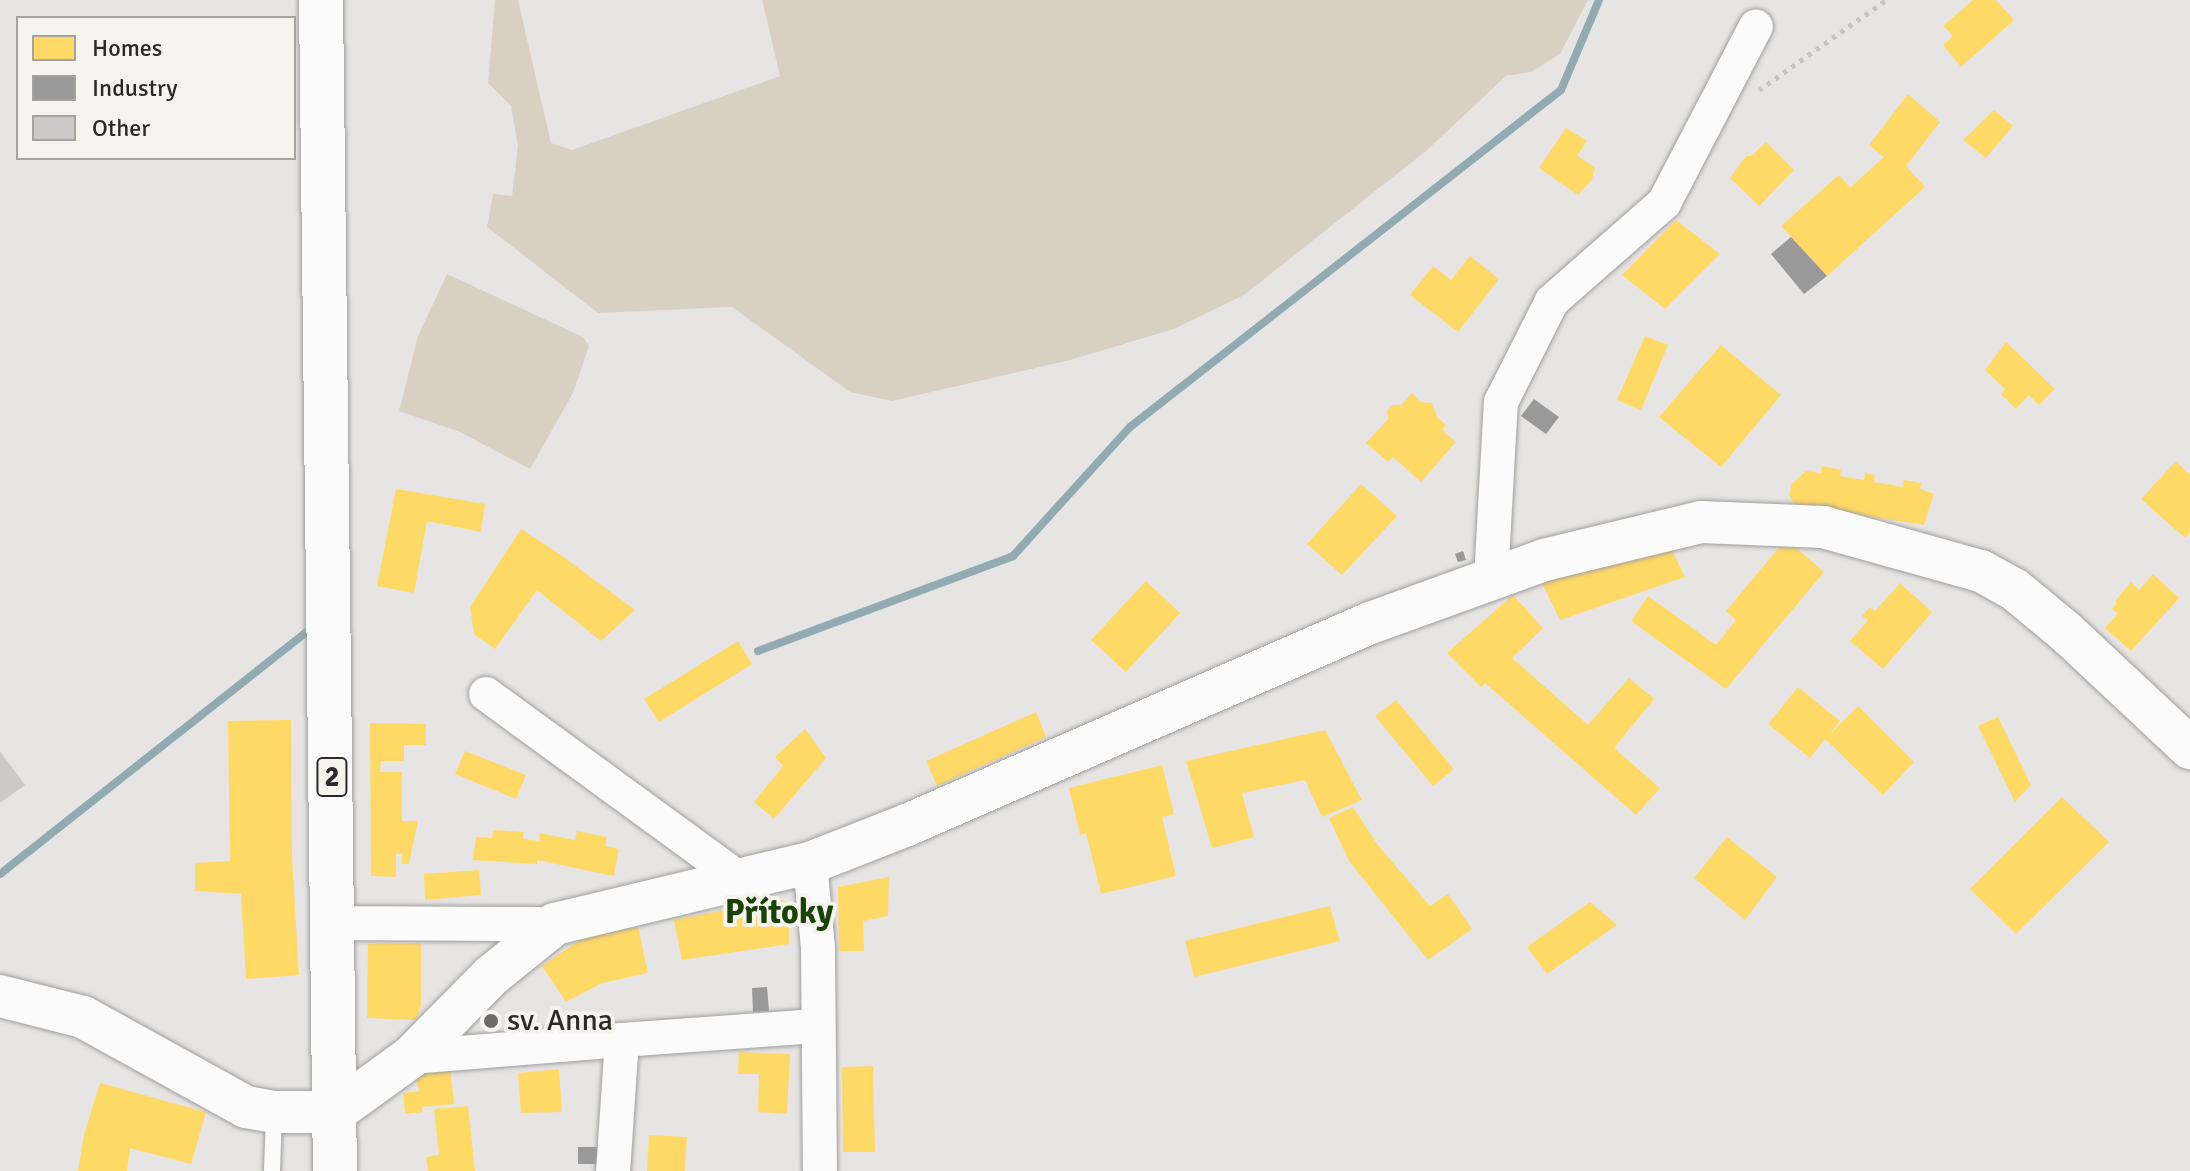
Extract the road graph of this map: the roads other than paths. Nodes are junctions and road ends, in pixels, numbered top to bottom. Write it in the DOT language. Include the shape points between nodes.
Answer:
graph roads {
  1 [pos="321,0"];
  2 [pos="1756,26"];
  3 [pos="1491,579"];
  4 [pos="486,694"];
  5 [pos="2190,748"];
  6 [pos="810,863"];
  7 [pos="742,881"];
  8 [pos="333,923"];
  9 [pos="555,924"];
  10 [pos="0,996"];
  11 [pos="816,1026"];
  12 [pos="622,1040"];
  13 [pos="411,1057"];
  14 [pos="274,1112"];
  15 [pos="335,1112"];
  16 [pos="272,1171"];
  17 [pos="335,1171"];
  18 [pos="613,1171"];
  19 [pos="820,1171"];
  1 -- 8 [label="main road, 2"];
  2 -- 3 [label="street" via="1664,203 1552,301 1501,402"];
  3 -- 5 [label="street" via="1544,560 1701,522 1823,527 1981,571 2014,589"];
  3 -- 6 [label="street" via="1370,623"];
  4 -- 7 [label="street"];
  6 -- 7 [label="street"];
  6 -- 11 [label="street" via="818,948"];
  7 -- 9 [label="street"];
  8 -- 9 [label="street"];
  8 -- 15 [label="main road, 2"];
  9 -- 13 [label="street" via="492,975"];
  10 -- 14 [label="street" via="83,1017 232,1101"];
  11 -- 12 [label="street"];
  11 -- 19 [label="street"];
  12 -- 13 [label="street"];
  12 -- 18 [label="street"];
  13 -- 15 [label="street"];
  14 -- 15 [label="street"];
  14 -- 16 [label="lane"];
  15 -- 17 [label="main road, 2"];
}
